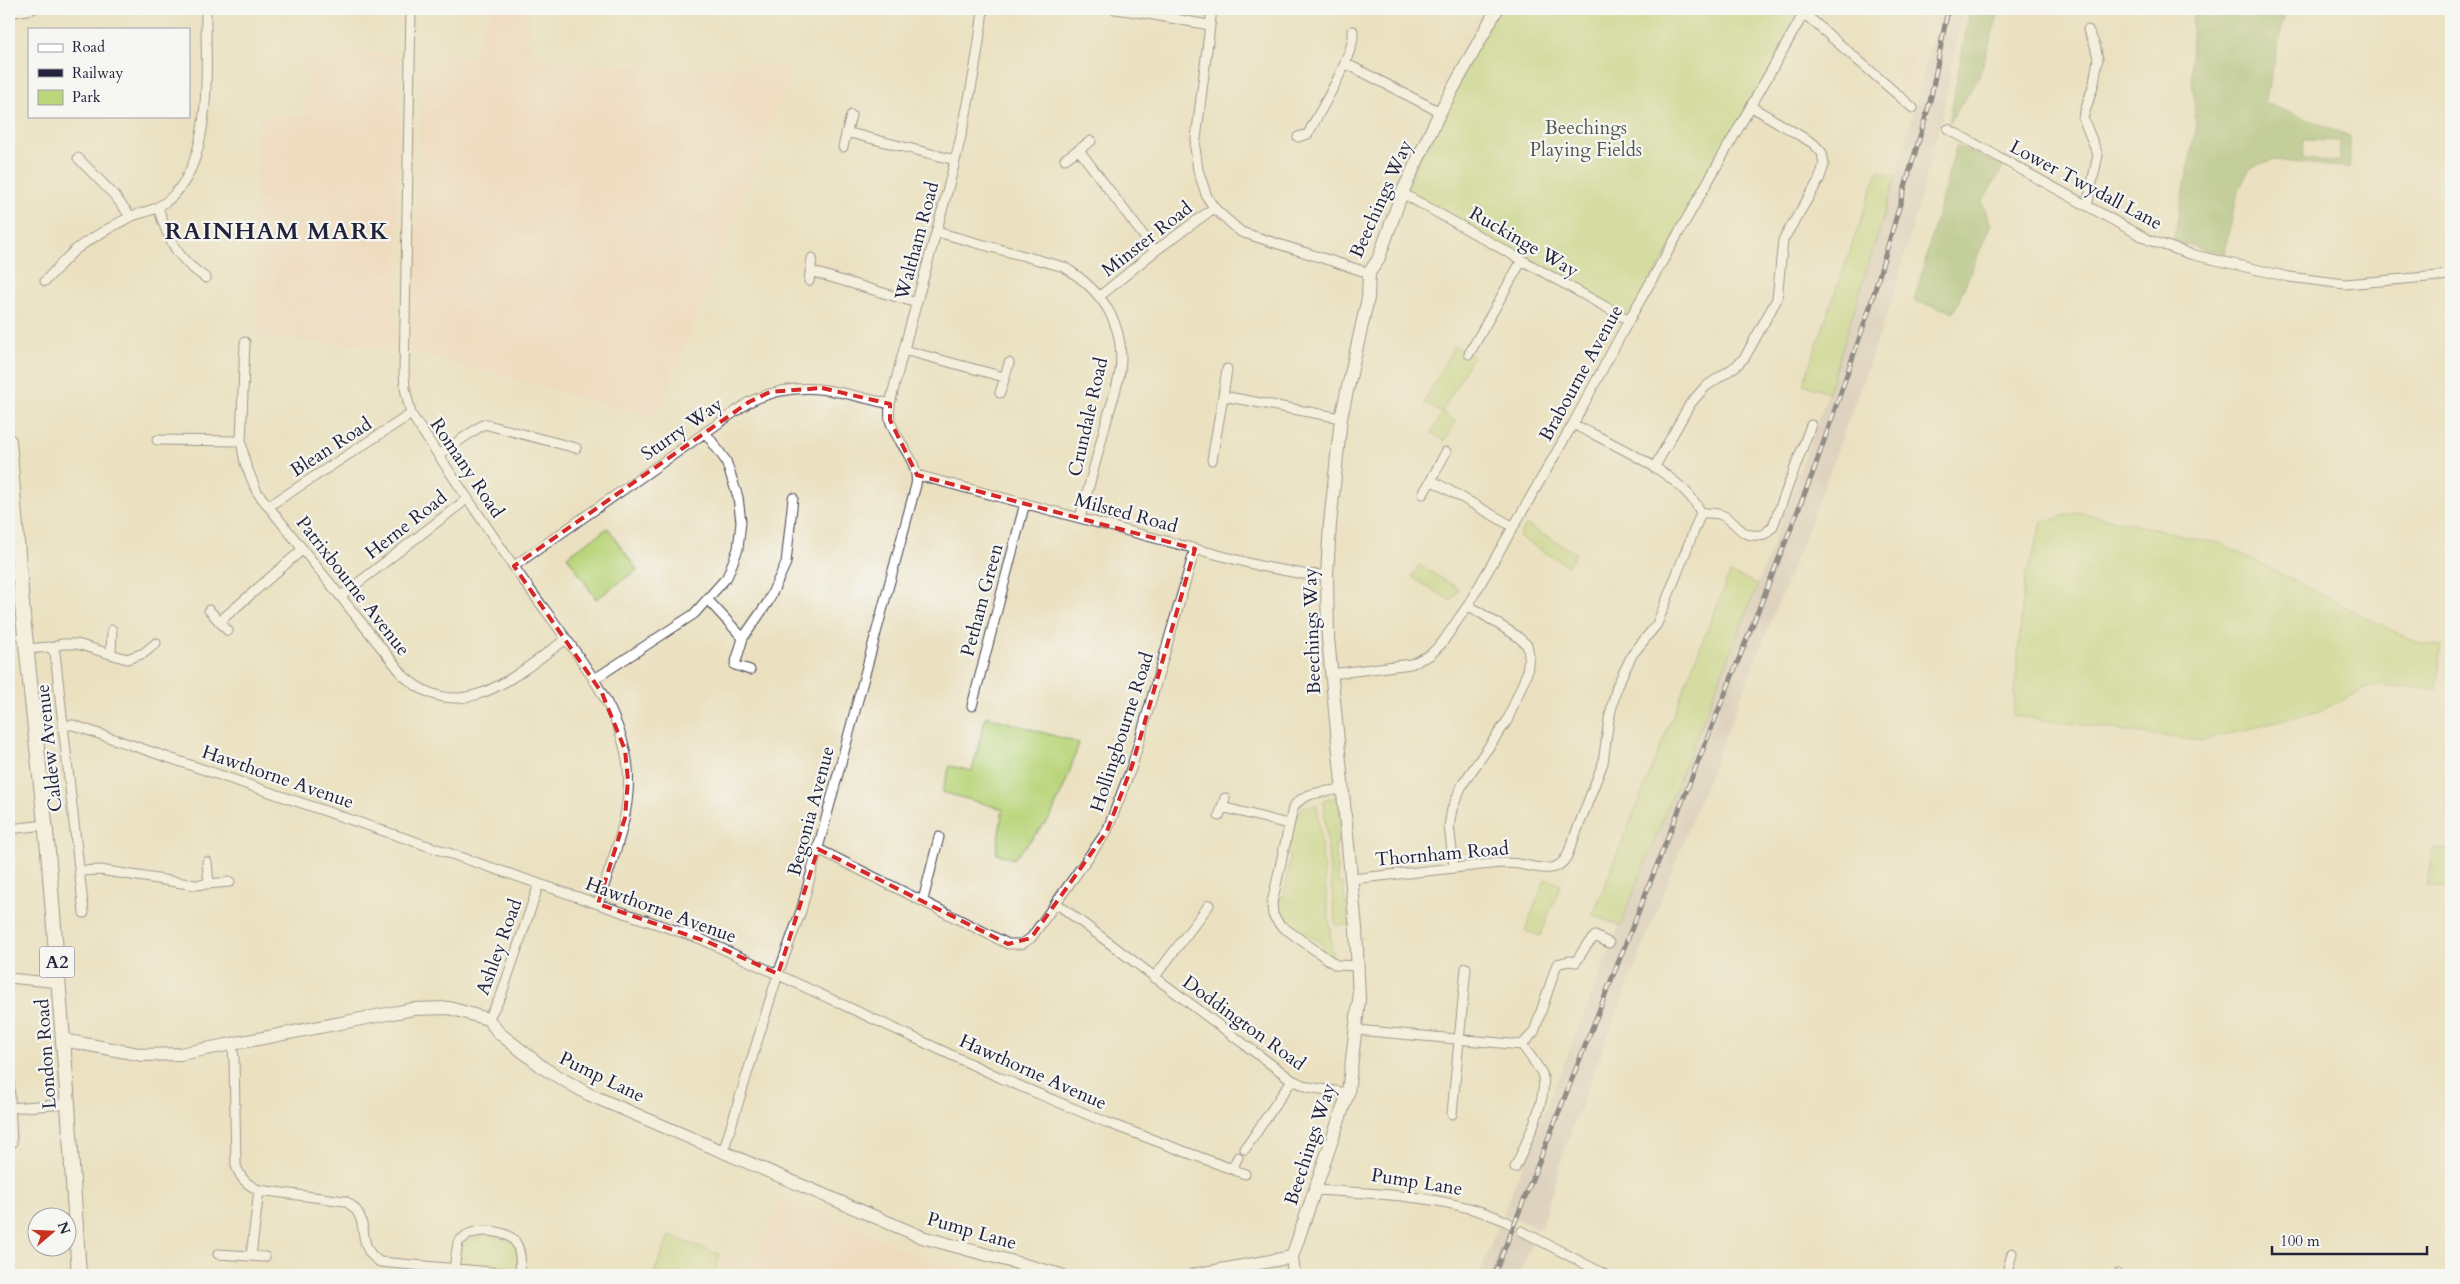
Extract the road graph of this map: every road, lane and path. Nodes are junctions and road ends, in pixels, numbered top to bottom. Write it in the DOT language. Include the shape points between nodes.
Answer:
graph roads {
  1 [pos="33,9"];
  2 [pos="206,9"];
  3 [pos="411,9"];
  4 [pos="983,9"];
  5 [pos="1116,9"];
  6 [pos="1197,9"];
  7 [pos="1497,9"];
  8 [pos="1212,10"];
  9 [pos="1802,11"];
  10 [pos="9,13"];
  11 [pos="1210,25"];
  12 [pos="2088,30"];
  13 [pos="1353,31"];
  14 [pos="1345,63"];
  15 [pos="1752,107"];
  16 [pos="1913,108"];
  17 [pos="1440,112"];
  18 [pos="851,114"];
  19 [pos="1948,129"];
  20 [pos="846,132"];
  21 [pos="1298,137"];
  22 [pos="1091,141"];
  23 [pos="843,147"];
  24 [pos="1079,150"];
  25 [pos="78,158"];
  26 [pos="955,160"];
  27 [pos="1065,160"];
  28 [pos="1402,193"];
  29 [pos="2087,206"];
  30 [pos="158,207"];
  31 [pos="1214,208"];
  32 [pos="131,217"];
  33 [pos="937,232"];
  34 [pos="1155,251"];
  35 [pos="812,258"];
  36 [pos="1522,260"];
  37 [pos="810,271"];
  38 [pos="1369,273"];
  39 [pos="2451,275"];
  40 [pos="206,278"];
  41 [pos="45,281"];
  42 [pos="809,282"];
  43 [pos="1100,296"];
  44 [pos="917,303"];
  45 [pos="1629,320"];
  46 [pos="245,342"];
  47 [pos="904,350"];
  48 [pos="1469,354"];
  49 [pos="1009,363"];
  50 [pos="1227,369"];
  51 [pos="1004,377"];
  52 [pos="1000,393"];
  53 [pos="1223,396"];
  54 [pos="890,404"];
  55 [pos="411,414"];
  56 [pos="1341,418"];
  57 [pos="1573,424"];
  58 [pos="1811,426"];
  59 [pos="705,432"];
  60 [pos="157,440"];
  61 [pos="9,441"];
  62 [pos="241,441"];
  63 [pos="576,448"];
  64 [pos="1446,452"];
  65 [pos="438,455"];
  66 [pos="1212,460"];
  67 [pos="1654,468"];
  68 [pos="917,475"];
  69 [pos="1431,480"];
  70 [pos="1423,494"];
  71 [pos="793,498"];
  72 [pos="467,499"];
  73 [pos="1025,503"];
  74 [pos="269,506"];
  75 [pos="1701,513"];
  76 [pos="1080,518"];
  77 [pos="1512,526"];
  78 [pos="303,549"];
  79 [pos="1195,549"];
  80 [pos="514,566"];
  81 [pos="1327,575"];
  82 [pos="14,576"];
  83 [pos="341,596"];
  84 [pos="708,600"];
  85 [pos="1468,606"];
  86 [pos="209,610"];
  87 [pos="219,622"];
  88 [pos="112,630"];
  89 [pos="228,631"];
  90 [pos="743,638"];
  91 [pos="566,640"];
  92 [pos="156,643"];
  93 [pos="52,648"];
  94 [pos="26,649"];
  95 [pos="111,654"];
  96 [pos="750,670"];
  97 [pos="1331,674"];
  98 [pos="593,680"];
  99 [pos="972,706"];
  100 [pos="62,725"];
  101 [pos="1343,789"];
  102 [pos="1222,807"];
  103 [pos="1288,824"];
  104 [pos="46,825"];
  105 [pos="9,829"];
  106 [pos="939,838"];
  107 [pos="818,849"];
  108 [pos="207,862"];
  109 [pos="1454,867"];
  110 [pos="79,870"];
  111 [pos="1352,879"];
  112 [pos="230,882"];
  113 [pos="209,884"];
  114 [pos="539,884"];
  115 [pos="923,900"];
  116 [pos="1056,903"];
  117 [pos="598,904"];
  118 [pos="1209,905"];
  119 [pos="84,913"];
  120 [pos="1609,943"];
  121 [pos="1359,966"];
  122 [pos="1466,968"];
  123 [pos="778,974"];
  124 [pos="9,978"];
  125 [pos="1154,978"];
  126 [pos="59,983"];
  127 [pos="488,1019"];
  128 [pos="1357,1030"];
  129 [pos="1460,1039"];
  130 [pos="63,1040"];
  131 [pos="232,1044"];
  132 [pos="1522,1045"];
  133 [pos="9,1078"];
  134 [pos="1292,1080"];
  135 [pos="1348,1093"];
  136 [pos="68,1104"];
  137 [pos="10,1108"];
  138 [pos="1452,1114"];
  139 [pos="12,1143"];
  140 [pos="1245,1149"];
  141 [pos="723,1152"];
  142 [pos="1238,1157"];
  143 [pos="1515,1168"];
  144 [pos="1232,1169"];
  145 [pos="1245,1174"];
  146 [pos="259,1190"];
  147 [pos="1315,1190"];
  148 [pos="1511,1224"];
  149 [pos="1522,1230"];
  150 [pos="2012,1253"];
  151 [pos="218,1254"];
  152 [pos="251,1256"];
  153 [pos="265,1257"];
  154 [pos="1292,1257"];
  155 [pos="454,1269"];
  156 [pos="79,1275"];
  157 [pos="521,1275"];
  158 [pos="1059,1275"];
  159 [pos="1193,1275"];
  160 [pos="1294,1275"];
  161 [pos="1606,1275"];
  162 [pos="2014,1275"];
  1 -- 10 [label="street"];
  2 -- 30 [label="street" via="204,124 199,149 185,182"];
  3 -- 55 [label="street, Romany Road" via="404,373"];
  4 -- 26 [label="street, Waltham Road" via="978,54"];
  5 -- 11 [label="street"];
  6 -- 8 [label="street"];
  7 -- 17 [label="street, Beechings Way"];
  8 -- 11 [label="street"];
  9 -- 15 [label="street, Brabourne Avenue"];
  9 -- 16 [label="street"];
  11 -- 31 [label="street" via="1195,153 1202,184"];
  12 -- 29 [label="street" via="2096,44 2098,59 2083,118 2098,155"];
  13 -- 14 [label="street" via="1354,38"];
  14 -- 17 [label="street"];
  14 -- 21 [label="street" via="1308,134"];
  15 -- 45 [label="street, Brabourne Avenue"];
  15 -- 67 [label="street" via="1814,144 1822,153 1824,165 1819,180 1783,240 1777,300 1745,357 1705,386 1690,404"];
  17 -- 28 [label="street, Beechings Way"];
  18 -- 20 [label="street"];
  19 -- 29 [label="street, Lower Twydall Lane"];
  20 -- 23 [label="street"];
  20 -- 26 [label="street"];
  22 -- 24 [label="street"];
  24 -- 27 [label="street"];
  24 -- 34 [label="street"];
  25 -- 32 [label="street"];
  26 -- 33 [label="street, Waltham Road"];
  28 -- 36 [label="street, Ruckinge Way"];
  28 -- 38 [label="street, Beechings Way" via="1378,260"];
  29 -- 39 [label="street, Lower Twydall Lane" via="2149,240 2190,254 2289,277 2357,284"];
  30 -- 32 [label="street"];
  30 -- 40 [label="street" via="177,253 189,267"];
  31 -- 34 [label="street, Minster Road"];
  31 -- 38 [label="street" via="1248,235"];
  32 -- 41 [label="street" via="74,251"];
  33 -- 43 [label="street, Crundale Road" via="1064,267 1082,278"];
  33 -- 44 [label="street, Waltham Road"];
  34 -- 43 [label="street, Minster Road"];
  35 -- 37 [label="street"];
  36 -- 45 [label="street, Ruckinge Way"];
  36 -- 48 [label="street"];
  37 -- 42 [label="street"];
  37 -- 44 [label="street"];
  38 -- 56 [label="street, Beechings Way" via="1368,298"];
  43 -- 76 [label="street, Crundale Road" via="1112,317 1120,344 1120,371"];
  44 -- 47 [label="street, Waltham Road"];
  45 -- 57 [label="street, Brabourne Avenue"];
  46 -- 62 [label="street, Patrixbourne Avenue"];
  47 -- 51 [label="street"];
  47 -- 54 [label="street, Waltham Road"];
  49 -- 51 [label="street"];
  50 -- 53 [label="street"];
  51 -- 52 [label="street"];
  53 -- 56 [label="street"];
  53 -- 66 [label="street"];
  54 -- 59 [label="street, Sturry Way" via="822,388 788,388 749,402"];
  54 -- 68 [label="street, Waltham Road" via="890,420"];
  55 -- 65 [label="street, Romany Road"];
  55 -- 74 [label="street, Blean Road"];
  56 -- 81 [label="street, Beechings Way"];
  57 -- 67 [label="street"];
  57 -- 77 [label="street, Brabourne Avenue"];
  58 -- 75 [label="street" via="1773,526 1765,534 1740,531 1722,515"];
  59 -- 80 [label="street, Sturry Way"];
  59 -- 84 [label="street" via="726,461 734,480 741,522 738,549 727,577"];
  60 -- 62 [label="street"];
  61 -- 82 [label="main road, London Road / A2"];
  62 -- 74 [label="street, Patrixbourne Avenue" via="257,492"];
  63 -- 65 [label="street" via="484,424"];
  64 -- 69 [label="street"];
  65 -- 72 [label="street, Romany Road"];
  67 -- 75 [label="street" via="1685,488"];
  68 -- 73 [label="street, Milsted Road"];
  68 -- 107 [label="street, Begonia Avenue"];
  69 -- 70 [label="street"];
  69 -- 77 [label="street"];
  71 -- 90 [label="street" via="786,563 768,602"];
  72 -- 80 [label="street, Romany Road"];
  72 -- 83 [label="street, Herne Road"];
  73 -- 76 [label="street, Milsted Road"];
  73 -- 99 [label="street, Petham Green"];
  74 -- 78 [label="street, Patrixbourne Avenue"];
  75 -- 109 [label="street, Thornham Road" via="1657,624 1632,655 1617,686 1603,763 1564,861 1547,869 1516,864"];
  76 -- 79 [label="street, Milsted Road"];
  77 -- 85 [label="street, Brabourne Avenue"];
  78 -- 83 [label="street, Patrixbourne Avenue"];
  78 -- 87 [label="street"];
  79 -- 81 [label="street, Milsted Road" via="1280,571"];
  79 -- 116 [label="street, Hollingbourne Road" via="1132,766 1107,831"];
  80 -- 91 [label="street, Romany Road"];
  81 -- 97 [label="street, Beechings Way"];
  82 -- 94 [label="main road, London Road / A2"];
  83 -- 91 [label="street, Patrixbourne Avenue" via="404,676 417,688 447,699 476,696 500,686"];
  84 -- 90 [label="street"];
  84 -- 98 [label="street" via="694,614"];
  85 -- 97 [label="street, Brabourne Avenue" via="1430,655 1411,664"];
  85 -- 109 [label="street" via="1517,636 1527,645 1529,656 1527,673 1507,721 1462,785 1452,809 1449,826"];
  86 -- 87 [label="street"];
  87 -- 89 [label="street"];
  88 -- 95 [label="street"];
  90 -- 96 [label="street" via="735,665"];
  91 -- 98 [label="street, Romany Road"];
  92 -- 95 [label="street" via="144,653 127,659"];
  93 -- 94 [label="street"];
  93 -- 95 [label="street" via="75,644"];
  93 -- 100 [label="street, Caldew Avenue"];
  94 -- 104 [label="main road, London Road / A2"];
  97 -- 101 [label="street, Beechings Way"];
  98 -- 117 [label="street, Romany Road" via="619,728 628,780 625,818"];
  100 -- 110 [label="street, Caldew Avenue"];
  100 -- 114 [label="street, Hawthorne Avenue" via="102,734"];
  101 -- 103 [label="street" via="1306,796 1297,801"];
  101 -- 111 [label="street, Beechings Way"];
  102 -- 103 [label="street"];
  103 -- 121 [label="street" via="1272,903 1273,916 1280,925 1336,965"];
  104 -- 105 [label="street"];
  104 -- 126 [label="main road, London Road / A2"];
  106 -- 115 [label="street"];
  107 -- 115 [label="street, Hollingbourne Road"];
  107 -- 123 [label="street, Begonia Avenue" via="801,911"];
  108 -- 113 [label="street"];
  109 -- 111 [label="street, Thornham Road"];
  110 -- 113 [label="street"];
  110 -- 119 [label="street, Caldew Avenue"];
  111 -- 121 [label="street, Beechings Way"];
  112 -- 113 [label="street"];
  114 -- 117 [label="street, Hawthorne Avenue"];
  114 -- 127 [label="street, Ashley Road" via="501,996"];
  115 -- 116 [label="street, Hollingbourne Road" via="1014,945 1031,938"];
  116 -- 125 [label="street, Doddington Road"];
  117 -- 123 [label="street, Hawthorne Avenue" via="708,942"];
  118 -- 125 [label="street, Doddington Road"];
  120 -- 132 [label="street" via="1595,936 1576,962 1557,964 1534,1032"];
  121 -- 128 [label="street, Beechings Way"];
  122 -- 129 [label="street"];
  123 -- 141 [label="street, Begonia Avenue"];
  123 -- 144 [label="street, Hawthorne Avenue" via="1001,1078 1108,1123"];
  124 -- 126 [label="street"];
  125 -- 134 [label="street, Doddington Road"];
  126 -- 130 [label="main road, London Road / A2"];
  127 -- 131 [label="street" via="449,1008 414,1009"];
  127 -- 141 [label="street, Pump Lane" via="506,1039 567,1084"];
  128 -- 129 [label="street"];
  128 -- 135 [label="street, Beechings Way"];
  129 -- 132 [label="street"];
  129 -- 138 [label="street"];
  130 -- 131 [label="street" via="143,1055 180,1054"];
  130 -- 136 [label="main road, London Road / A2"];
  131 -- 146 [label="street" via="236,1166 242,1179"];
  132 -- 143 [label="street" via="1541,1072 1543,1086 1539,1111"];
  133 -- 137 [label="street"];
  134 -- 135 [label="street, Doddington Road"];
  134 -- 140 [label="street"];
  135 -- 147 [label="street, Beechings Way"];
  136 -- 137 [label="street"];
  136 -- 156 [label="main road, London Road / A2"];
  137 -- 139 [label="street"];
  141 -- 158 [label="street, Pump Lane" via="922,1237"];
  142 -- 144 [label="street"];
  144 -- 145 [label="street, Hawthorne Avenue"];
  146 -- 152 [label="street"];
  146 -- 155 [label="street" via="345,1201 354,1206 361,1216 364,1242 372,1257 380,1262"];
  147 -- 148 [label="street, Pump Lane" via="1409,1197 1488,1214"];
  147 -- 154 [label="street, Beechings Way"];
  149 -- 161 [label="street"];
  150 -- 162 [label="street" via="2007,1273"];
  151 -- 152 [label="street"];
  152 -- 153 [label="street"];
  154 -- 159 [label="street"];
  154 -- 160 [label="street, Beechings Way"];
  155 -- 157 [label="street"];
  155 -- 157 [label="street" via="458,1242 471,1233 486,1232 509,1235 516,1243 521,1256"];
}
